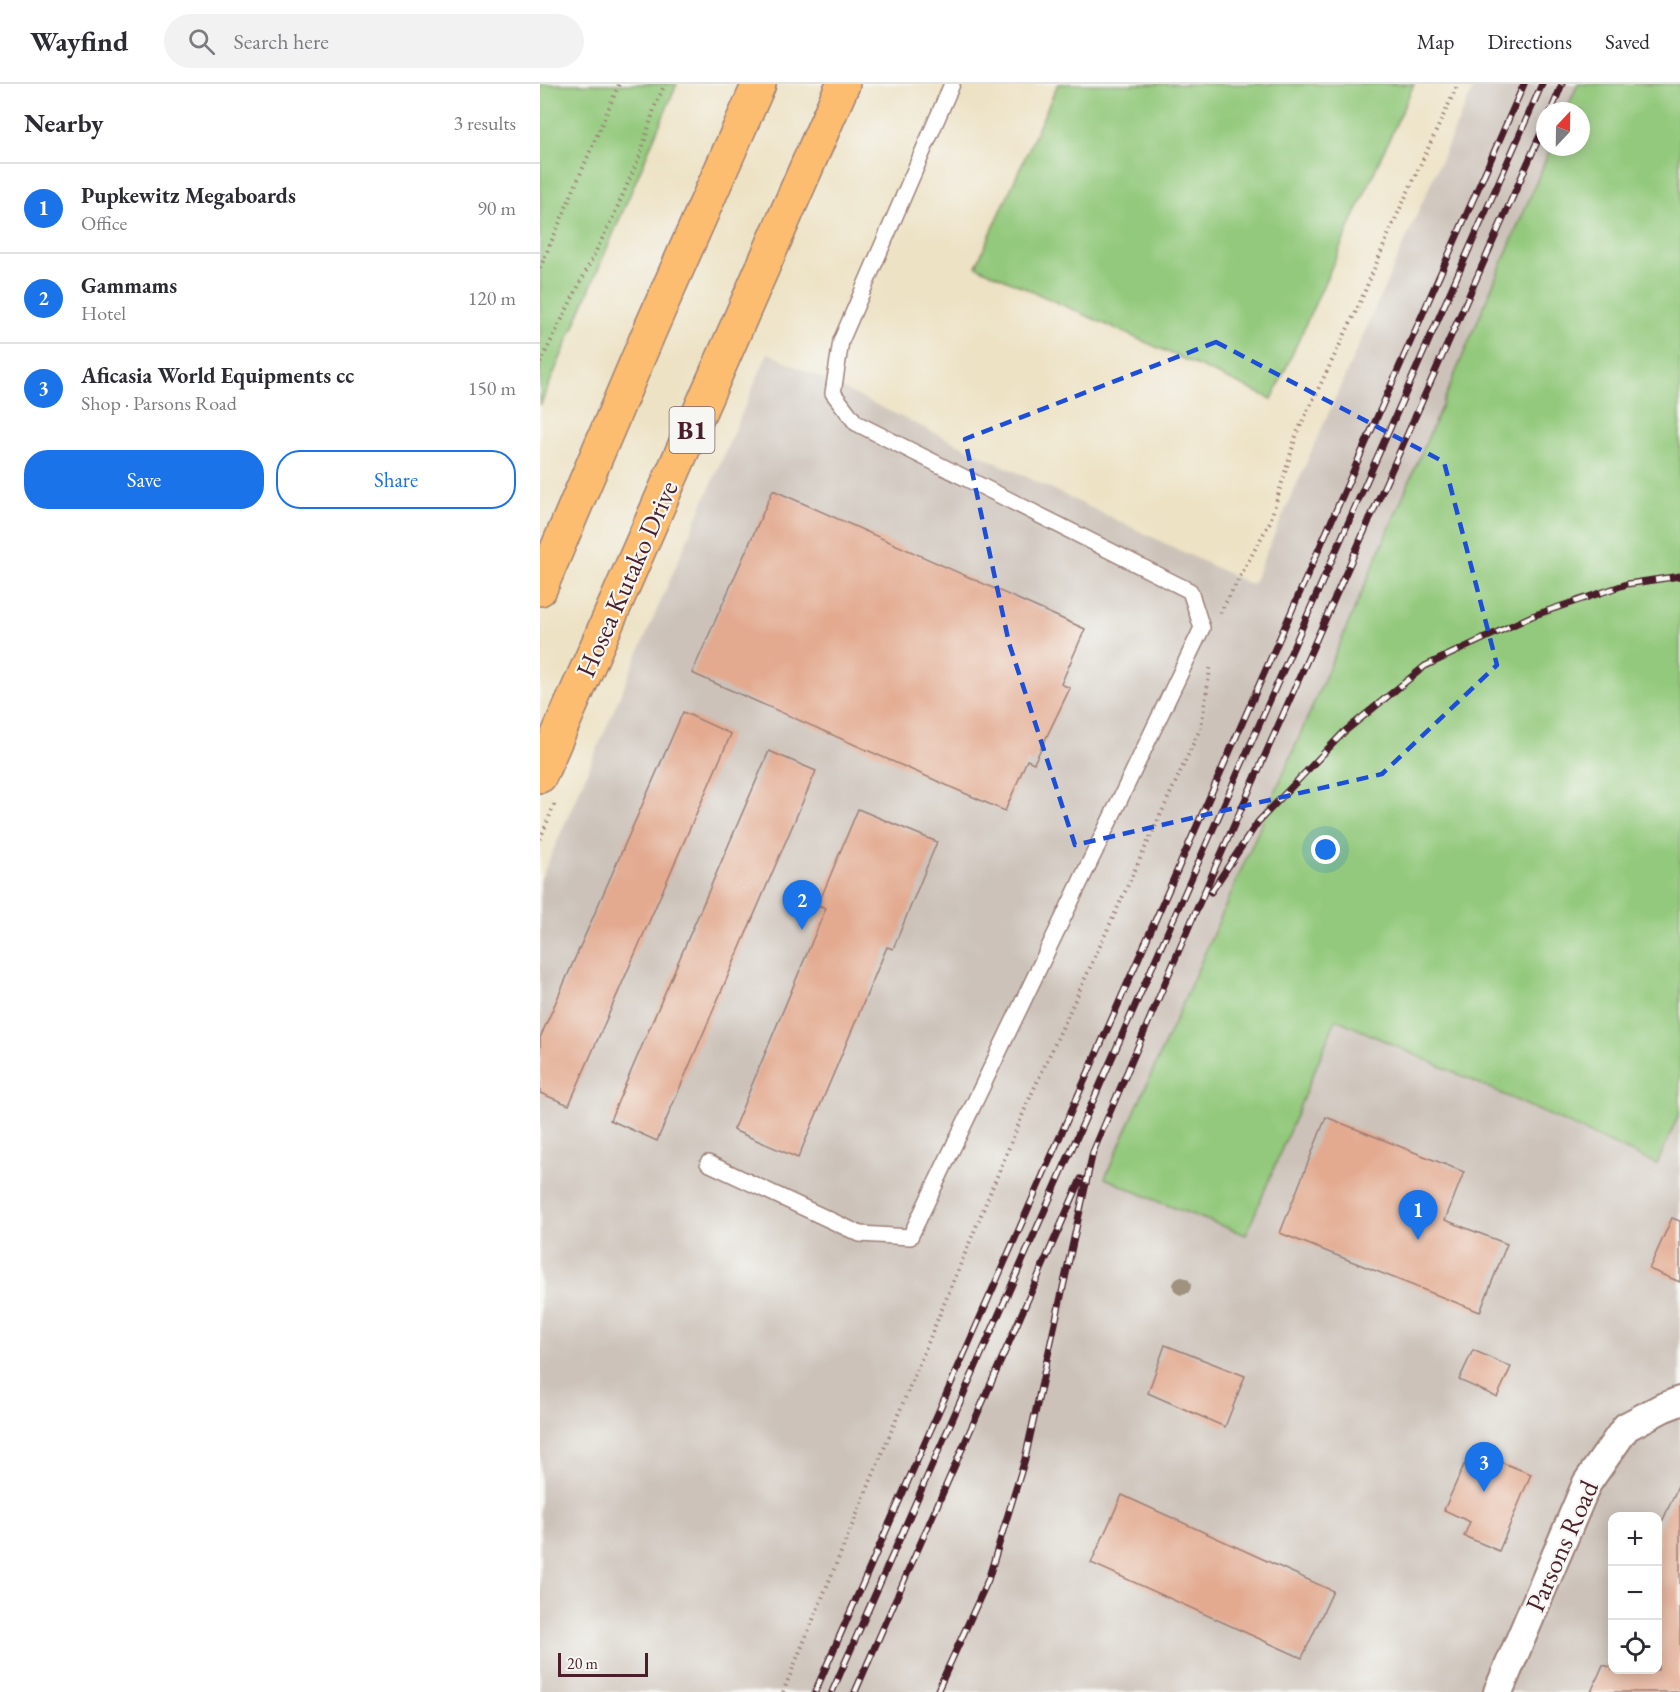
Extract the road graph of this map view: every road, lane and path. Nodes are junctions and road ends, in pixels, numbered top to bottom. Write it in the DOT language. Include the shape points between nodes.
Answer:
graph roads {
  1 [pos="619,84"];
  2 [pos="665,84"];
  3 [pos="759,84"];
  4 [pos="843,84"];
  5 [pos="952,84"];
  6 [pos="1458,84"];
  7 [pos="540,268"];
  8 [pos="540,363"];
  9 [pos="540,589"];
  10 [pos="1220,614"];
  11 [pos="1213,658"];
  12 [pos="540,776"];
  13 [pos="708,1163"];
  14 [pos="1680,1401"];
  15 [pos="783,1692"];
  16 [pos="1498,1692"];
  1 -- 7 [label="path"];
  2 -- 8 [label="path" via="614,215"];
  3 -- 9 [label="main road"];
  4 -- 12 [label="main road, Hosea Kutako Drive / B1"];
  5 -- 13 [label="lane" via="841,341 833,393 856,423 1190,591 1202,628 910,1237 860,1234"];
  6 -- 10 [label="path" via="1297,433 1270,522"];
  11 -- 15 [label="path" via="1201,727 1027,1104"];
  14 -- 16 [label="street, Parsons Road" via="1626,1427 1587,1483"];
}
